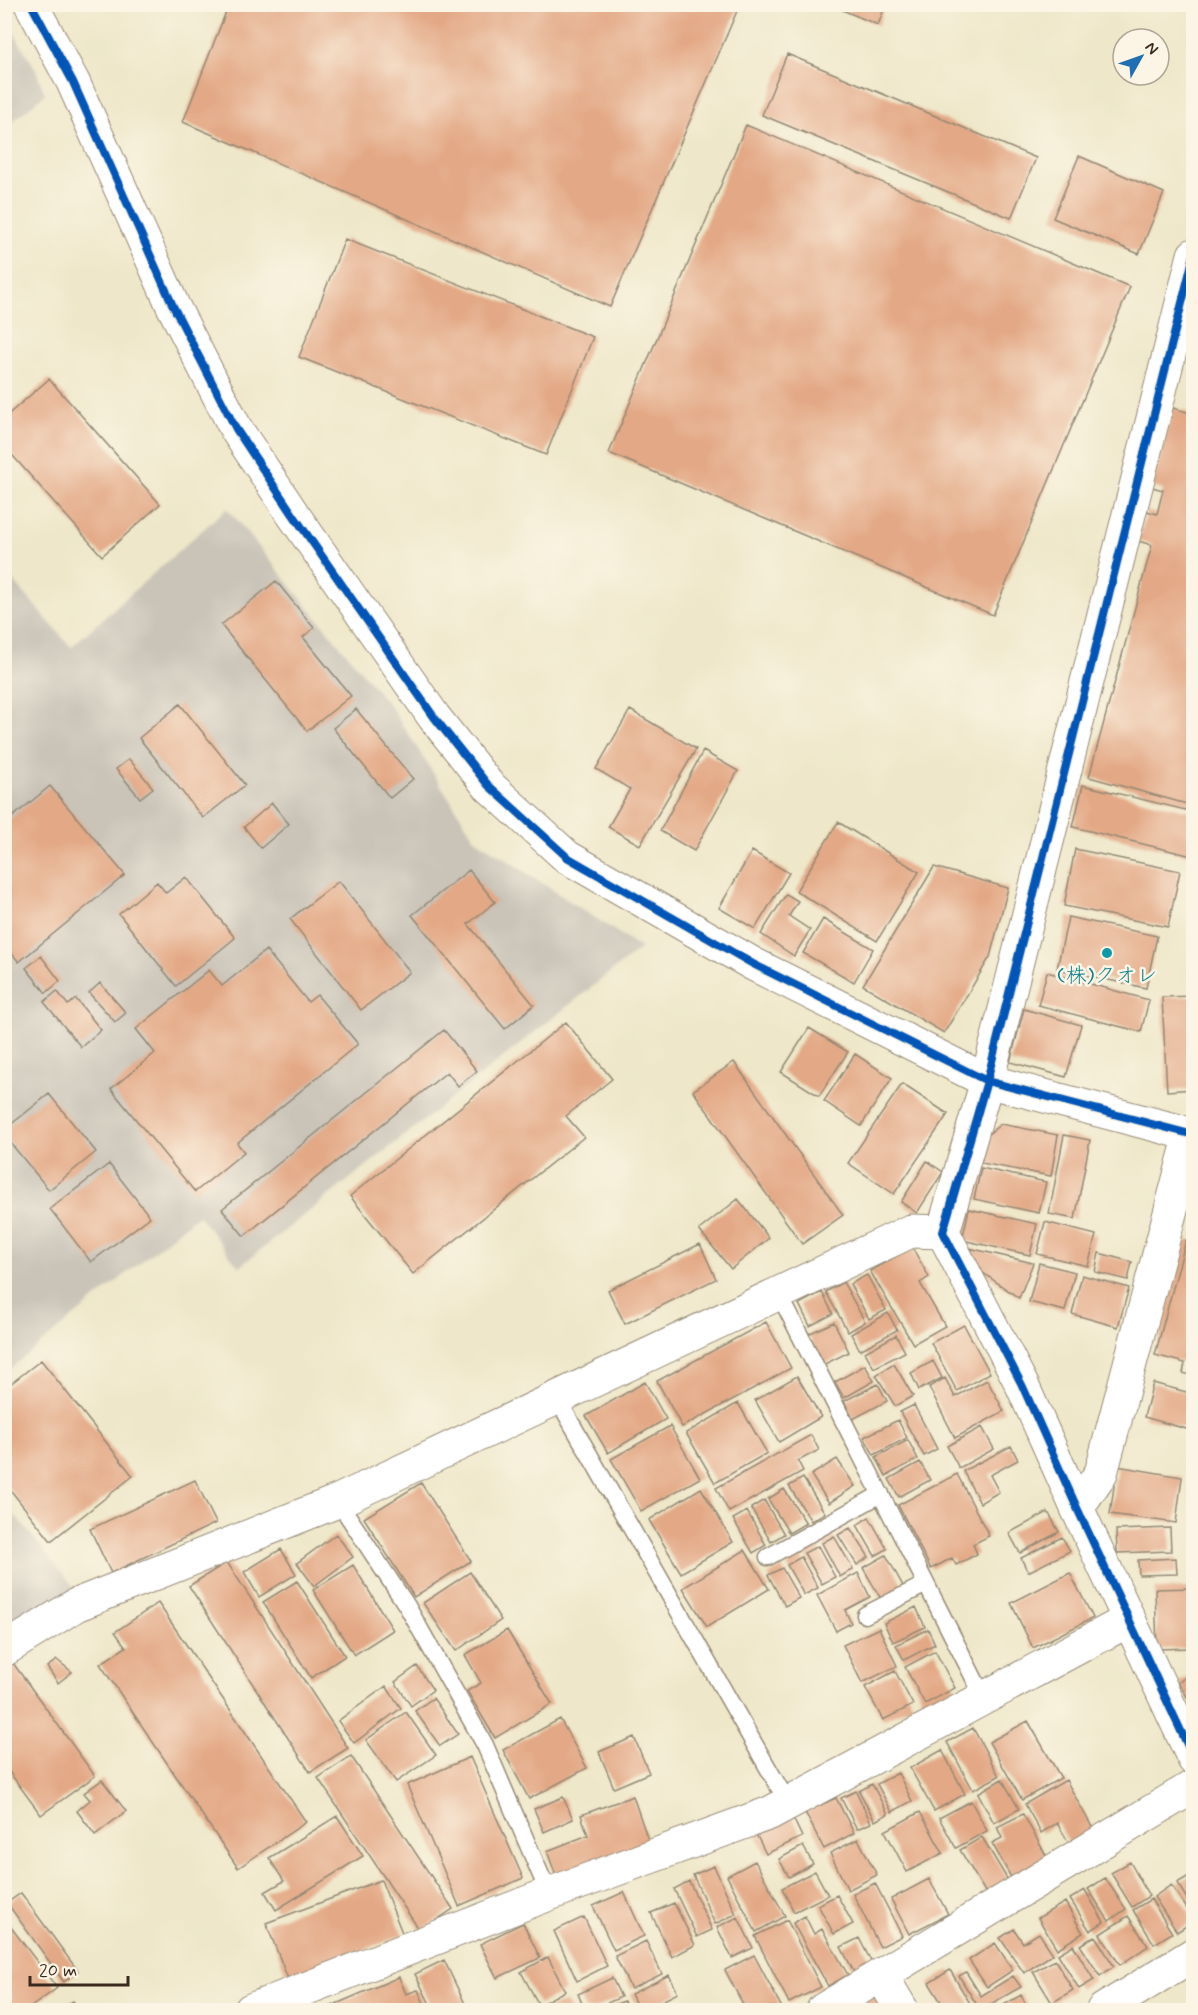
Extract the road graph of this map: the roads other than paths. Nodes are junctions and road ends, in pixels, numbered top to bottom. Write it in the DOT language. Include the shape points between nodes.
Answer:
graph roads {
  1 [pos="31,4"];
  2 [pos="1194,255"];
  3 [pos="1186,318"];
  4 [pos="987,1081"];
  5 [pos="1192,1134"];
  6 [pos="943,1232"];
  7 [pos="779,1294"];
  8 [pos="557,1398"];
  9 [pos="881,1494"];
  10 [pos="338,1501"];
  11 [pos="1077,1508"];
  12 [pos="768,1557"];
  13 [pos="926,1584"];
  14 [pos="865,1615"];
  15 [pos="1129,1620"];
  16 [pos="4,1650"];
  17 [pos="984,1698"];
  18 [pos="1194,1759"];
  19 [pos="1194,1786"];
  20 [pos="788,1803"];
  21 [pos="549,1894"];
  22 [pos="1194,1954"];
  23 [pos="881,1975"];
  24 [pos="251,2010"];
  25 [pos="823,2010"];
  26 [pos="902,2010"];
  27 [pos="1103,2010"];
  1 -- 4 [label="street" via="73,82 173,306 236,429 434,717 488,785 567,857 753,964"];
  2 -- 3 [label="street"];
  3 -- 4 [label="street"];
  4 -- 5 [label="street"];
  4 -- 6 [label="street"];
  5 -- 11 [label="street" via="1101,1473"];
  6 -- 7 [label="street" via="911,1232"];
  6 -- 11 [label="street" via="1022,1385"];
  7 -- 8 [label="street"];
  7 -- 9 [label="lane"];
  8 -- 10 [label="street"];
  8 -- 20 [label="lane"];
  9 -- 12 [label="lane"];
  9 -- 13 [label="lane"];
  10 -- 16 [label="street" via="76,1605"];
  10 -- 21 [label="lane" via="407,1606 485,1745"];
  11 -- 15 [label="street"];
  13 -- 14 [label="lane"];
  13 -- 17 [label="lane"];
  15 -- 17 [label="street"];
  15 -- 18 [label="street"];
  17 -- 20 [label="street"];
  19 -- 23 [label="street"];
  20 -- 21 [label="street"];
  21 -- 24 [label="street"];
  22 -- 27 [label="street"];
  23 -- 25 [label="street"];
  23 -- 26 [label="street"];
}
